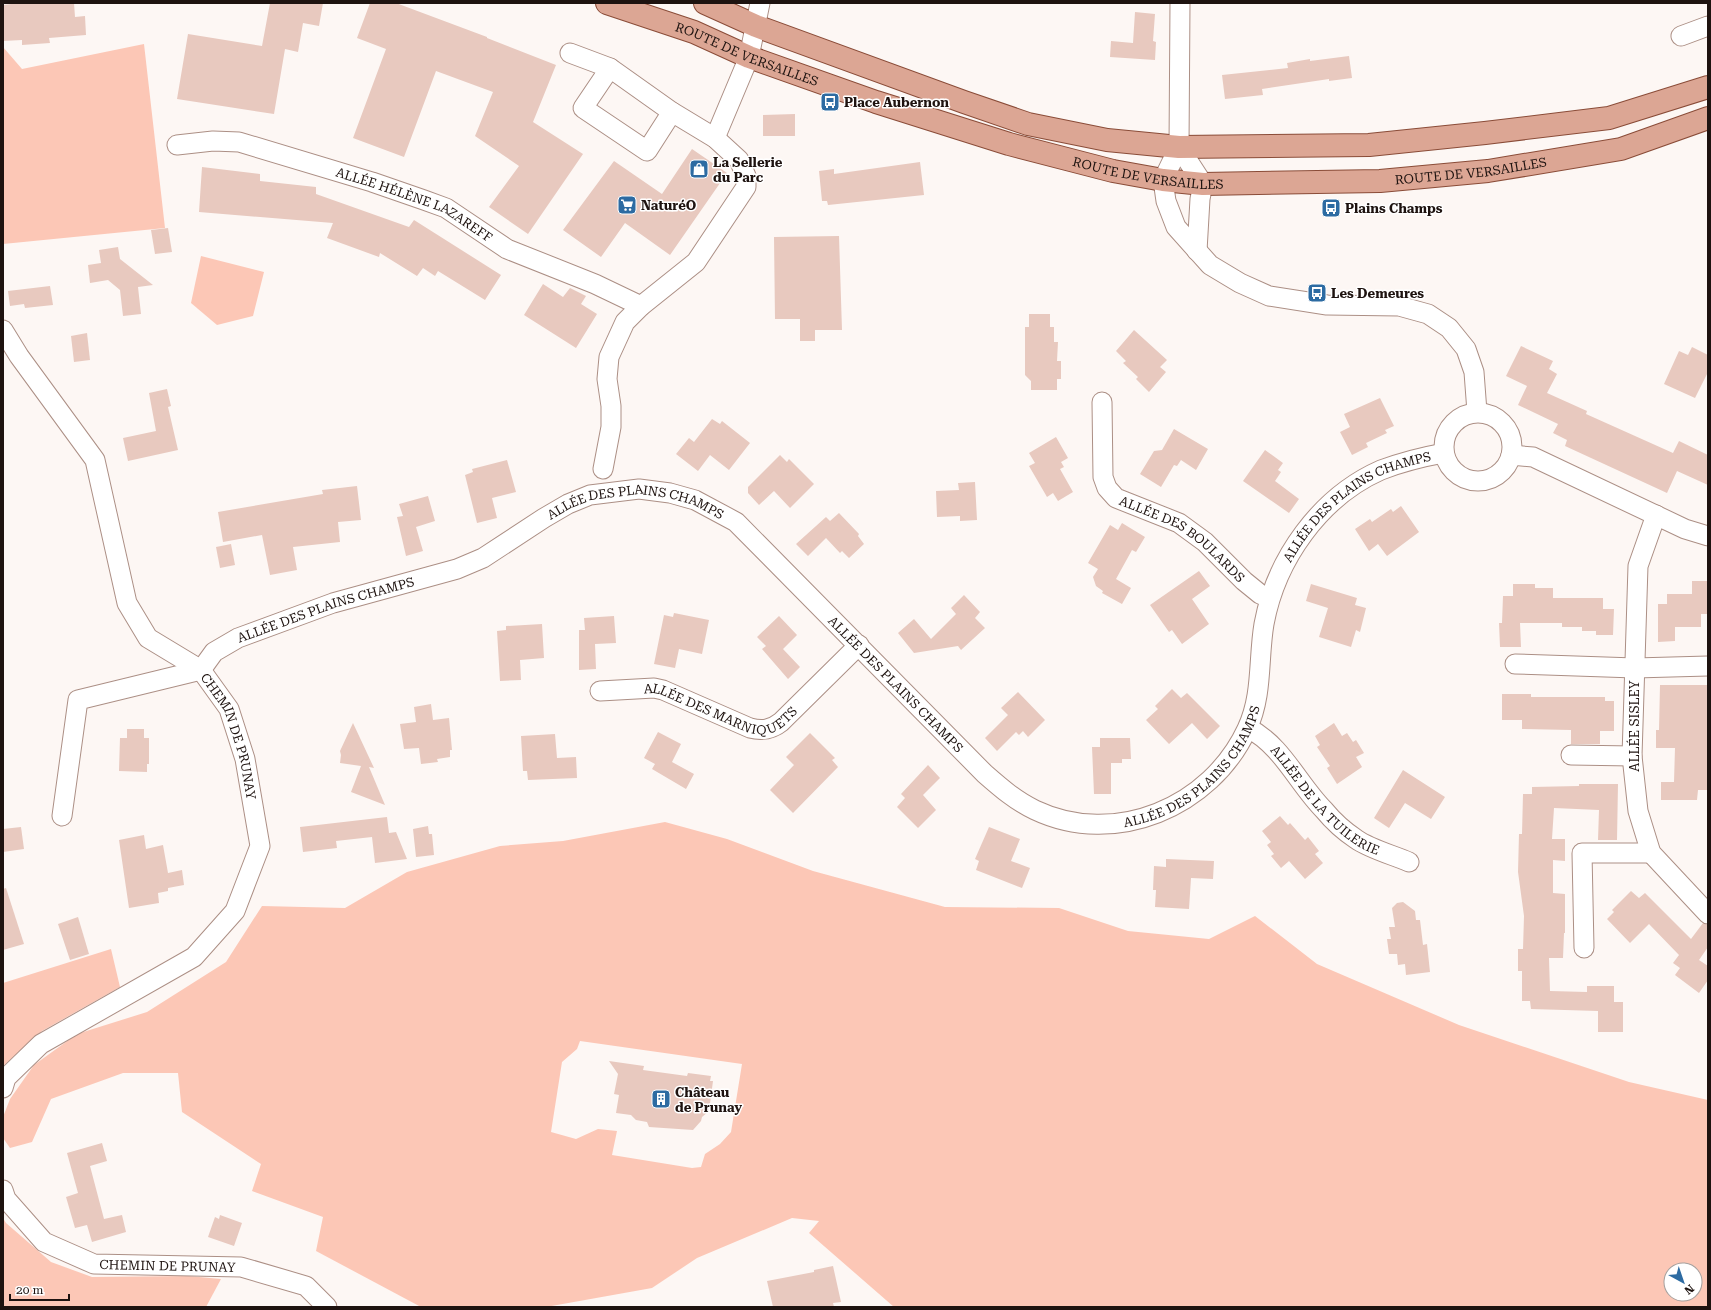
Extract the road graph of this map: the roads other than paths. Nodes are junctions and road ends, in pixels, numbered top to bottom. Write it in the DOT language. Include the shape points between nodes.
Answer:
graph roads {
  1 [pos="607,3"];
  2 [pos="705,3"];
  3 [pos="760,3"];
  4 [pos="1180,3"];
  5 [pos="756,26"];
  6 [pos="1708,26"];
  7 [pos="1681,36"];
  8 [pos="570,53"];
  9 [pos="749,57"];
  10 [pos="610,68"];
  11 [pos="1708,88"];
  12 [pos="672,112"];
  13 [pos="1708,118"];
  14 [pos="716,138"];
  15 [pos="1179,141"];
  16 [pos="177,145"];
  17 [pos="1163,180"];
  18 [pos="1203,184"];
  19 [pos="1197,251"];
  20 [pos="641,306"];
  21 [pos="3,330"];
  22 [pos="1102,402"];
  23 [pos="1477,412"];
  24 [pos="1444,452"];
  25 [pos="1511,455"];
  26 [pos="603,469"];
  27 [pos="1656,515"];
  28 [pos="1708,536"];
  29 [pos="1269,598"];
  30 [pos="859,645"];
  31 [pos="1515,664"];
  32 [pos="1708,666"];
  33 [pos="1635,668"];
  34 [pos="201,670"];
  35 [pos="600,692"];
  36 [pos="1248,728"];
  37 [pos="1571,755"];
  38 [pos="1632,756"];
  39 [pos="62,816"];
  40 [pos="1651,853"];
  41 [pos="1409,862"];
  42 [pos="1708,914"];
  43 [pos="1584,948"];
  44 [pos="3,1088"];
  45 [pos="3,1190"];
  46 [pos="328,1307"];
  1 -- 9 [label="main road, ROUTE DE VERSAILLES" via="694,32"];
  2 -- 5 [label="main road, ROUTE DE VERSAILLES"];
  3 -- 5 [label="street"];
  4 -- 15 [label="street"];
  5 -- 9 [label="street"];
  5 -- 15 [label="main road, ROUTE DE VERSAILLES" via="1028,124 1114,141"];
  6 -- 7 [label="street"];
  8 -- 10 [label="street"];
  9 -- 14 [label="street"];
  9 -- 17 [label="main road, ROUTE DE VERSAILLES" via="876,102 1009,144 1113,171"];
  10 -- 12 [label="street"];
  10 -- 12 [label="street" via="583,108 647,151"];
  11 -- 15 [label="main road, ROUTE DE VERSAILLES" via="1609,118 1369,145 1256,146"];
  12 -- 14 [label="street"];
  13 -- 18 [label="main road, ROUTE DE VERSAILLES" via="1621,149 1488,171 1380,181"];
  14 -- 20 [label="street" via="739,160 746,176 746,187 696,262"];
  15 -- 17 [label="street"];
  15 -- 18 [label="street"];
  16 -- 20 [label="street, ALLÉE HÉLÈNE LAZAREFF" via="213,141 239,142 424,200 446,208 507,249 595,284"];
  17 -- 18 [label="main road, ROUTE DE VERSAILLES"];
  17 -- 19 [label="street" via="1166,201 1176,227"];
  18 -- 19 [label="street"];
  19 -- 23 [label="street" via="1210,265 1269,296 1327,306 1399,306 1428,314 1449,328 1466,349 1474,372"];
  20 -- 26 [label="street" via="625,322 609,357 606,379 612,406 611,427"];
  21 -- 34 [label="street, CHEMIN DE PRUNAY" via="95,460 127,603 148,638"];
  22 -- 29 [label="street, ALLÉE DES BOULARDS" via="1103,477 1107,488 1116,498 1179,523 1206,542 1244,581"];
  23 -- 24 [label="street" via="1458,418 1451,425 1446,434"];
  23 -- 25 [label="street" via="1497,418 1505,425 1510,434"];
  24 -- 25 [label="street" via="1446,460 1456,473 1478,481 1495,477 1505,467"];
  24 -- 29 [label="street, ALLÉE DES PLAINS CHAMPS" via="1411,459 1380,471 1351,488 1325,509 1299,540"];
  25 -- 27 [label="street" via="1533,457"];
  27 -- 28 [label="street" via="1685,529"];
  27 -- 33 [label="street, ALLÉE SISLEY" via="1638,566"];
  29 -- 36 [label="street, ALLÉE DES PLAINS CHAMPS" via="1264,626 1260,683"];
  30 -- 34 [label="street, ALLÉE DES PLAINS CHAMPS" via="736,522 695,500 670,493 639,489 590,495 568,504 483,558 457,569 334,603 238,638 214,652"];
  30 -- 35 [label="street, ALLÉE DES MARNIQUETS" via="781,722 764,730 750,728 663,690 654,688"];
  30 -- 36 [label="street, ALLÉE DES PLAINS CHAMPS" via="985,774 1008,794 1036,810 1066,820 1097,824 1128,822 1158,813 1187,799 1212,780 1232,756"];
  31 -- 33 [label="street"];
  32 -- 33 [label="street"];
  33 -- 38 [label="street, ALLÉE SISLEY"];
  34 -- 39 [label="street" via="78,700"];
  34 -- 44 [label="street, CHEMIN DE PRUNAY" via="229,709 245,759 260,846 236,911 194,957 41,1044 6,1078"];
  36 -- 41 [label="street, ALLÉE DE LA TUILERIE" via="1281,755 1304,787 1337,824 1356,839"];
  37 -- 38 [label="street"];
  38 -- 40 [label="street, ALLÉE SISLEY" via="1638,812"];
  40 -- 42 [label="street, ALLÉE SISLEY"];
  40 -- 43 [label="street" via="1582,853"];
  45 -- 46 [label="street, CHEMIN DE PRUNAY" via="6,1199 44,1242 94,1264 241,1267 306,1286"];
}
